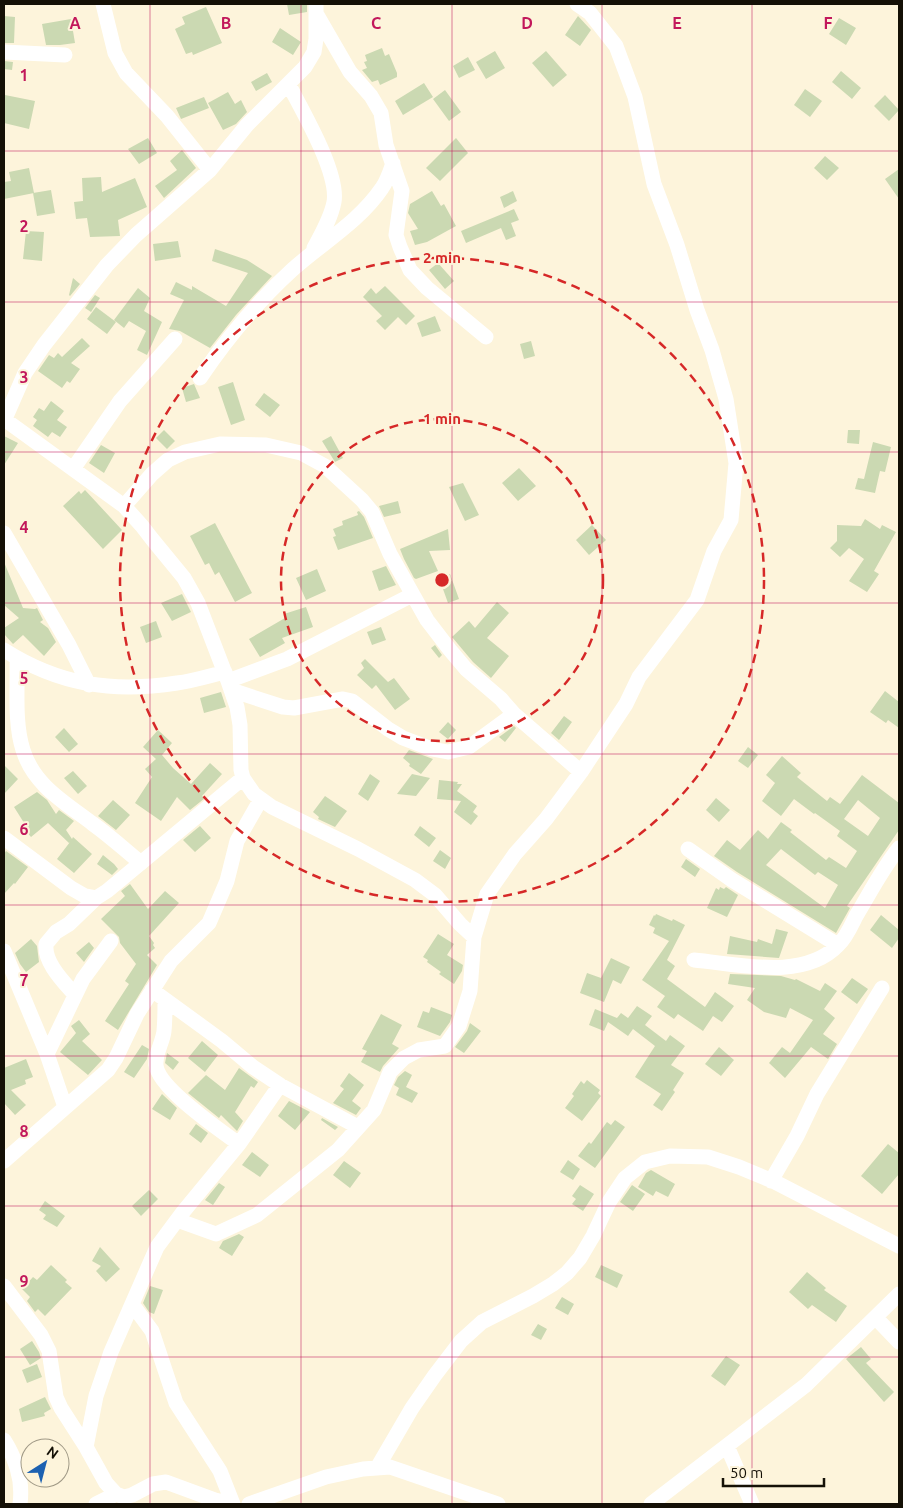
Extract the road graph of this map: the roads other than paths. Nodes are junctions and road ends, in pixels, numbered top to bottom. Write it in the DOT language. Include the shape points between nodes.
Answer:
graph roads {
  1 [pos="103,4"];
  2 [pos="577,4"];
  3 [pos="316,9"];
  4 [pos="4,52"];
  5 [pos="65,55"];
  6 [pos="289,85"];
  7 [pos="393,164"];
  8 [pos="210,170"];
  9 [pos="310,256"];
  10 [pos="486,337"];
  11 [pos="175,339"];
  12 [pos="200,378"];
  13 [pos="4,420"];
  14 [pos="73,469"];
  15 [pos="124,506"];
  16 [pos="4,533"];
  17 [pos="412,594"];
  18 [pos="4,650"];
  19 [pos="18,659"];
  20 [pos="228,681"];
  21 [pos="89,685"];
  22 [pos="514,714"];
  23 [pos="582,772"];
  24 [pos="243,778"];
  25 [pos="261,799"];
  26 [pos="4,838"];
  27 [pos="688,849"];
  28 [pos="897,856"];
  29 [pos="141,863"];
  30 [pos="96,898"];
  31 [pos="474,937"];
  32 [pos="111,941"];
  33 [pos="838,945"];
  34 [pos="4,951"];
  35 [pos="694,960"];
  36 [pos="882,988"];
  37 [pos="152,990"];
  38 [pos="75,995"];
  39 [pos="166,1000"];
  40 [pos="47,1054"];
  41 [pos="280,1085"];
  42 [pos="65,1107"];
  43 [pos="358,1127"];
  44 [pos="239,1144"];
  45 [pos="4,1161"];
  46 [pos="771,1181"];
  47 [pos="177,1220"];
  48 [pos="899,1246"];
  49 [pos="4,1286"];
  50 [pos="899,1294"];
  51 [pos="132,1304"];
  52 [pos="876,1318"];
  53 [pos="899,1342"];
  54 [pos="4,1440"];
  55 [pos="727,1446"];
  56 [pos="86,1447"];
  57 [pos="377,1468"];
  58 [pos="116,1494"];
  59 [pos="20,1504"];
  60 [pos="96,1504"];
  61 [pos="233,1504"];
  62 [pos="249,1504"];
  63 [pos="498,1504"];
  64 [pos="651,1504"];
  65 [pos="752,1504"];
  1 -- 8 [label="street" via="115,53 126,73 167,116"];
  2 -- 23 [label="street" via="590,13 616,46 635,97 654,184 726,399 736,463 731,520 714,551 697,600 639,677 626,704"];
  3 -- 6 [label="street" via="314,52"];
  3 -- 7 [label="street" via="350,72 377,104"];
  4 -- 5 [label="street"];
  6 -- 8 [label="street" via="248,124"];
  6 -- 9 [label="street" via="316,138 334,188 334,200 324,230"];
  7 -- 9 [label="street" via="382,188 368,204"];
  7 -- 10 [label="street" via="402,191 396,235 410,270"];
  8 -- 13 [label="street" via="136,234 107,265 25,373"];
  9 -- 12 [label="street" via="246,316"];
  11 -- 14 [label="street" via="120,401"];
  13 -- 14 [label="street"];
  14 -- 15 [label="street"];
  15 -- 17 [label="street" via="152,474 168,460 185,452 220,444 266,445 301,453 326,466 372,512"];
  15 -- 20 [label="street" via="184,578 198,603"];
  16 -- 21 [label="street"];
  17 -- 20 [label="street" via="288,659"];
  17 -- 22 [label="street" via="427,620 466,669"];
  18 -- 19 [label="street"];
  19 -- 21 [label="street"];
  19 -- 29 [label="street" via="18,716 23,751 41,782 58,799"];
  20 -- 21 [label="street" via="112,687"];
  20 -- 22 [label="street" via="283,707 294,708 343,698 403,738 448,752 469,747"];
  20 -- 24 [label="street" via="238,716"];
  22 -- 23 [label="street"];
  23 -- 31 [label="street" via="487,894"];
  24 -- 25 [label="street"];
  24 -- 29 [label="street"];
  25 -- 31 [label="street" via="415,880"];
  25 -- 37 [label="street" via="237,842 227,881 209,922 171,961"];
  26 -- 30 [label="street" via="71,888"];
  27 -- 33 [label="street"];
  28 -- 33 [label="street"];
  29 -- 30 [label="street"];
  30 -- 38 [label="street" via="46,944 46,955"];
  31 -- 43 [label="street" via="470,991 459,1026 445,1046 420,1050 404,1058 390,1072 374,1110"];
  32 -- 38 [label="street"];
  33 -- 35 [label="street" via="808,964 788,967 766,968"];
  34 -- 40 [label="street"];
  36 -- 46 [label="street" via="818,1094"];
  37 -- 39 [label="street"];
  37 -- 42 [label="street" via="108,1070"];
  38 -- 40 [label="street"];
  39 -- 41 [label="street"];
  39 -- 44 [label="street" via="164,1032 156,1065 159,1072 178,1096"];
  40 -- 42 [label="street"];
  41 -- 43 [label="street"];
  41 -- 44 [label="street"];
  42 -- 45 [label="street"];
  43 -- 47 [label="street" via="338,1150 257,1215 216,1234"];
  44 -- 47 [label="street"];
  46 -- 48 [label="street"];
  46 -- 57 [label="street" via="708,1157 670,1156 645,1162 625,1178 609,1202 594,1236 567,1273 533,1296 482,1322 461,1341 412,1408"];
  47 -- 51 [label="street" via="157,1247"];
  49 -- 56 [label="street" via="41,1335 49,1351 60,1408"];
  50 -- 52 [label="street"];
  51 -- 56 [label="street" via="96,1396"];
  51 -- 61 [label="street" via="152,1331 176,1403 220,1471"];
  52 -- 53 [label="street"];
  52 -- 55 [label="street" via="806,1385"];
  54 -- 59 [label="street" via="19,1475"];
  55 -- 64 [label="street"];
  55 -- 65 [label="street"];
  56 -- 58 [label="street"];
  57 -- 62 [label="street" via="326,1477"];
  57 -- 63 [label="street" via="390,1467"];
  58 -- 60 [label="street"];
  58 -- 61 [label="street" via="132,1495 153,1484 166,1482"];
}
